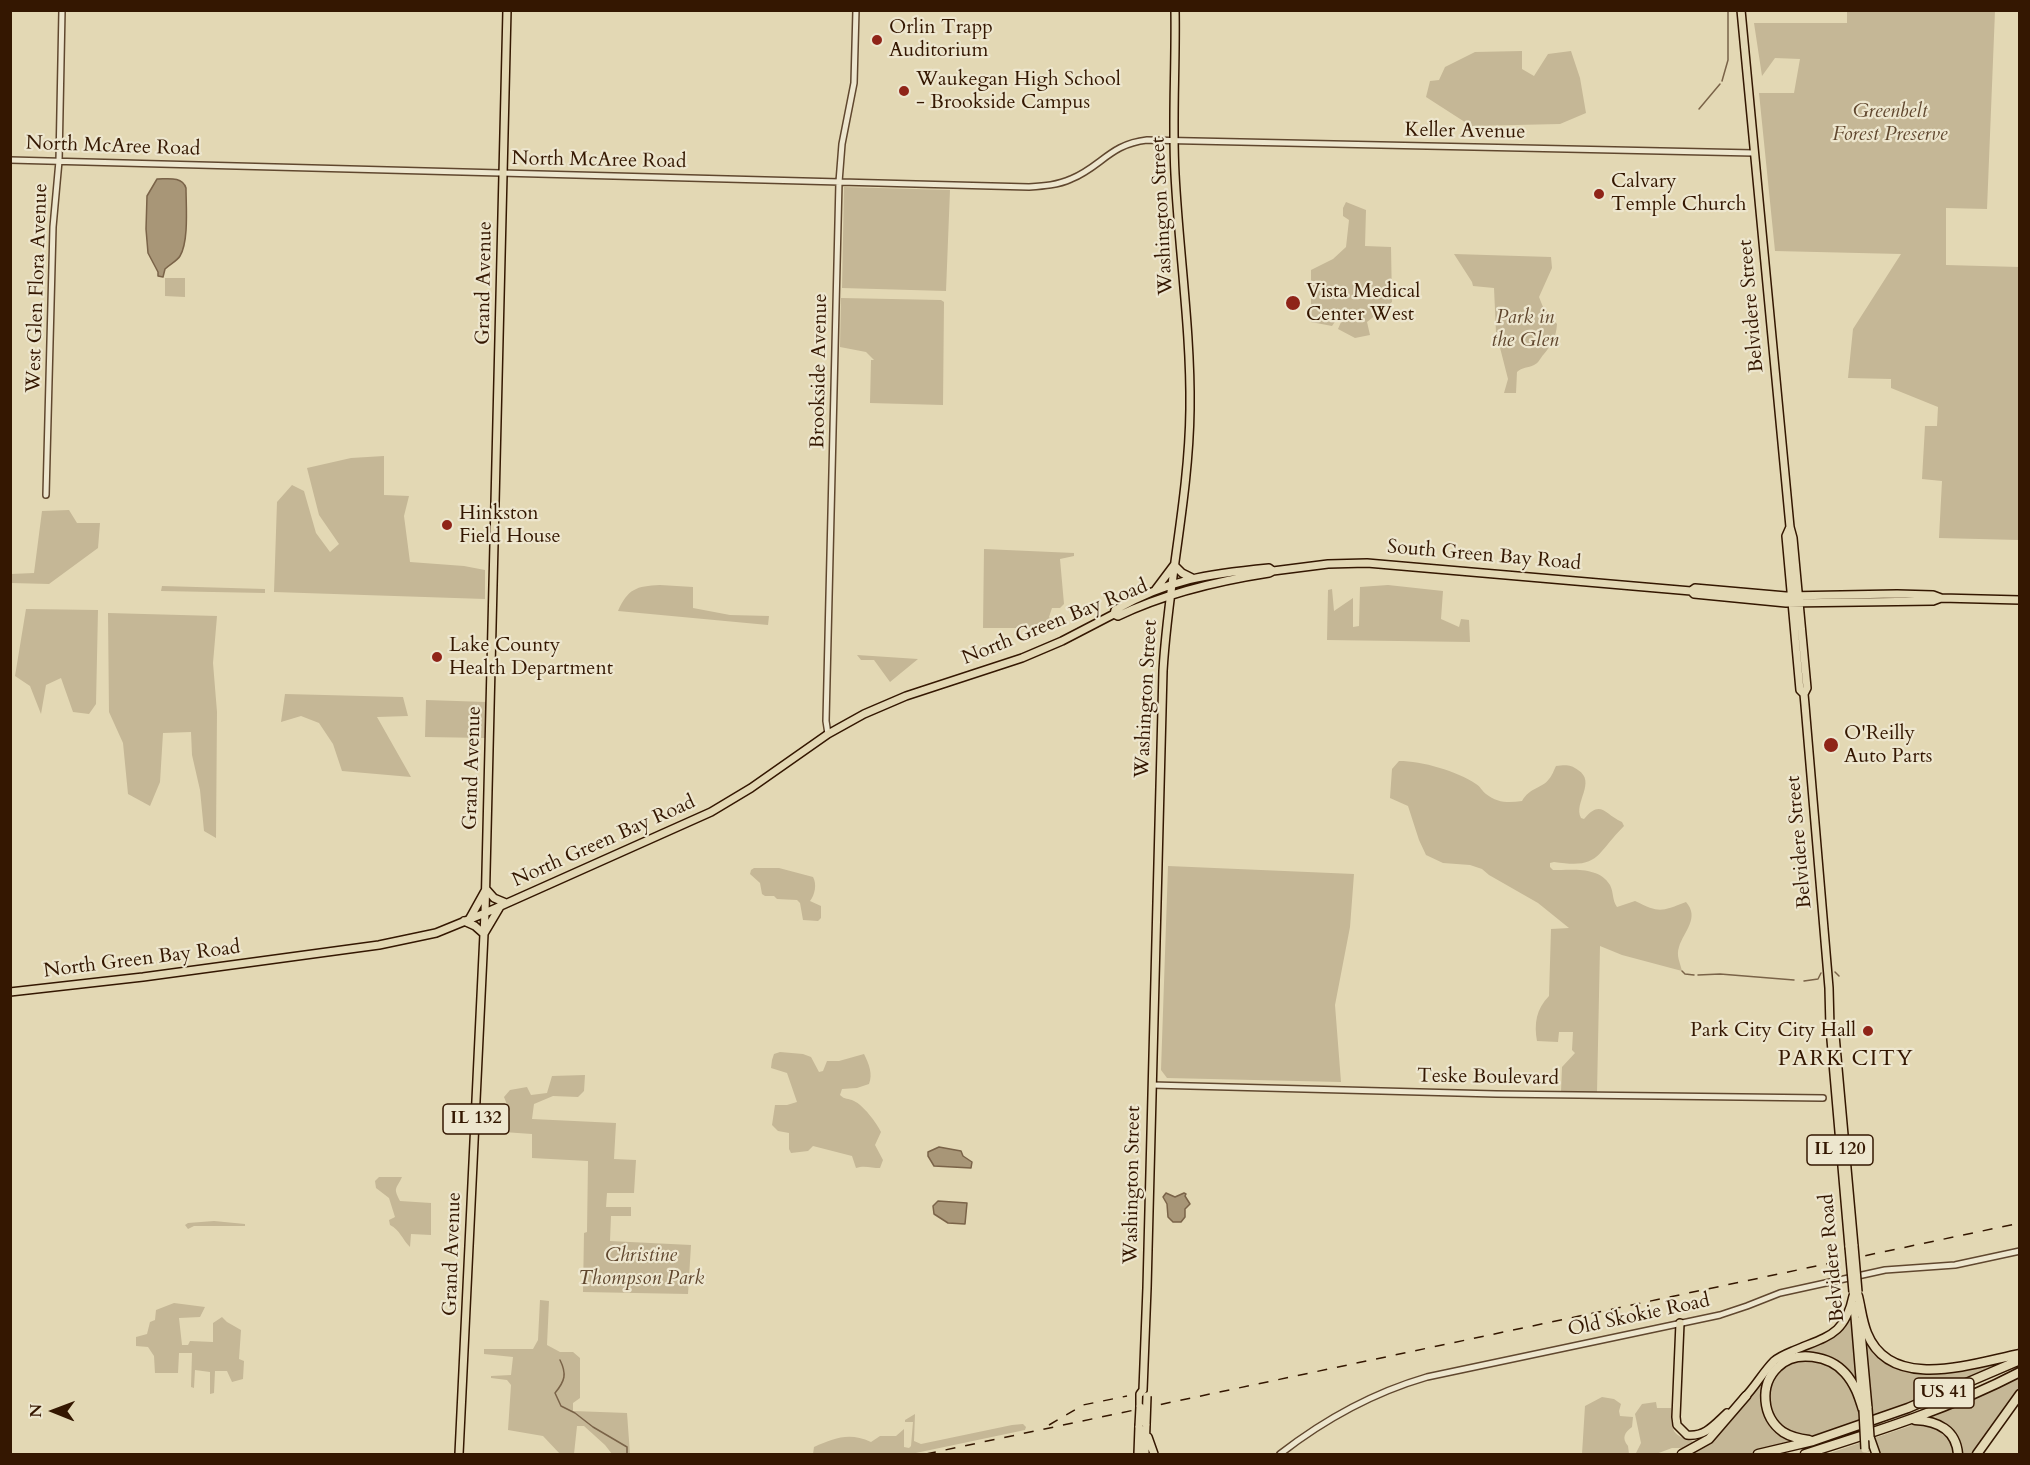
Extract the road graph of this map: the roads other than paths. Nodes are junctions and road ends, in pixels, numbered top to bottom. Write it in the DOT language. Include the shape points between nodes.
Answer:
graph roads {
  1 [pos="63,10"];
  2 [pos="507,10"];
  3 [pos="856,10"];
  4 [pos="1175,10"];
  5 [pos="1741,10"];
  6 [pos="1175,140"];
  7 [pos="1754,153"];
  8 [pos="10,160"];
  9 [pos="59,161"];
  10 [pos="504,174"];
  11 [pos="839,182"];
  12 [pos="46,495"];
  13 [pos="1174,565"];
  14 [pos="1273,571"];
  15 [pos="1192,578"];
  16 [pos="1171,584"];
  17 [pos="1155,590"];
  18 [pos="1187,590"];
  19 [pos="1170,595"];
  20 [pos="1796,599"];
  21 [pos="1154,600"];
  22 [pos="2019,600"];
  23 [pos="1114,614"];
  24 [pos="1168,615"];
  25 [pos="828,734"];
  26 [pos="486,889"];
  27 [pos="504,904"];
  28 [pos="485,913"];
  29 [pos="467,920"];
  30 [pos="484,934"];
  31 [pos="1829,988"];
  32 [pos="10,993"];
  33 [pos="1152,1085"];
  34 [pos="1823,1098"];
  35 [pos="2019,1251"];
  36 [pos="1856,1294"];
  37 [pos="1680,1323"];
  38 [pos="2019,1353"];
  39 [pos="2019,1360"];
  40 [pos="2019,1372"];
  41 [pos="2019,1394"];
  42 [pos="1746,1396"];
  43 [pos="1865,1409"];
  44 [pos="1911,1420"];
  45 [pos="1144,1427"];
  46 [pos="1813,1441"];
  47 [pos="1829,1447"];
  48 [pos="1871,1451"];
  49 [pos="459,1455"];
  50 [pos="1138,1455"];
  51 [pos="1145,1455"];
  52 [pos="1154,1455"];
  53 [pos="1280,1455"];
  54 [pos="1682,1455"];
  55 [pos="1758,1455"];
  56 [pos="1805,1455"];
  57 [pos="1815,1455"];
  58 [pos="1958,1455"];
  59 [pos="1977,1455"];
  1 -- 9 [label="street, West Glen Flora Avenue"];
  2 -- 10 [label="main road, Grand Avenue"];
  3 -- 11 [label="street, Brookside Avenue" via="854,83"];
  4 -- 6 [label="main road, Washington Street"];
  5 -- 7 [label="main road, Belvidere Street"];
  6 -- 7 [label="street, Keller Avenue"];
  6 -- 11 [label="street, North McAree Road" via="1126,144 1072,179 1048,186"];
  6 -- 13 [label="main road, Washington Street" via="1190,409"];
  7 -- 20 [label="main road, Belvidere Street" via="1794,538"];
  8 -- 9 [label="street, North McAree Road"];
  9 -- 10 [label="street, North McAree Road"];
  9 -- 12 [label="street, West Glen Flora Avenue" via="53,238"];
  10 -- 11 [label="street, North McAree Road"];
  10 -- 26 [label="main road, Grand Avenue"];
  11 -- 25 [label="street, Brookside Avenue"];
  13 -- 15 [label="main road"];
  13 -- 16 [label="main road, Washington Street"];
  13 -- 17 [label="main road"];
  14 -- 15 [label="main road, South Green Bay Road" via="1269,568"];
  14 -- 18 [label="main road, South Green Bay Road"];
  14 -- 20 [label="main road, South Green Bay Road" via="1367,563 1694,594"];
  15 -- 16 [label="main road, South Green Bay Road"];
  16 -- 17 [label="main road, South Green Bay Road"];
  16 -- 19 [label="main road, Washington Street"];
  17 -- 23 [label="main road, South Green Bay Road"];
  18 -- 19 [label="main road, South Green Bay Road"];
  18 -- 24 [label="main road"];
  19 -- 21 [label="main road, North Green Bay Road"];
  19 -- 24 [label="main road, Washington Street"];
  20 -- 22 [label="main road, South Green Bay Road"];
  20 -- 31 [label="main road, Belvidere Street / IL 120" via="1807,688 1804,694"];
  21 -- 23 [label="main road, North Green Bay Road" via="1118,616"];
  21 -- 24 [label="main road"];
  23 -- 25 [label="main road, North Green Bay Road" via="1031,654 906,696"];
  24 -- 33 [label="main road, Washington Street"];
  25 -- 27 [label="main road, North Green Bay Road" via="711,812"];
  26 -- 27 [label="main road"];
  26 -- 28 [label="main road, Grand Avenue"];
  26 -- 29 [label="main road"];
  27 -- 28 [label="main road, North Green Bay Road"];
  27 -- 30 [label="main road"];
  28 -- 29 [label="main road, North Green Bay Road"];
  28 -- 30 [label="main road, Grand Avenue / IL 132"];
  29 -- 30 [label="main road"];
  29 -- 32 [label="main road, North Green Bay Road" via="436,933 394,943"];
  30 -- 49 [label="main road, Grand Avenue / IL 132"];
  31 -- 36 [label="main road, Belvidere Road / IL 120, bridge"];
  33 -- 34 [label="street, Teske Boulevard"];
  33 -- 45 [label="main road, Washington Street, bridge"];
  35 -- 37 [label="street, Old Skokie Road" via="1955,1265 1884,1270 1779,1293 1735,1310"];
  36 -- 38 [label="highway" via="1867,1334 1882,1354 1900,1365 1925,1370 1955,1368"];
  36 -- 42 [label="main road" via="1841,1328 1774,1361"];
  36 -- 43 [label="main road, Belvidere Road / IL 120"];
  37 -- 42 [label="main road" via="1676,1417 1682,1432 1696,1436 1704,1433"];
  37 -- 53 [label="street, Old Skokie Road" via="1407,1383 1331,1418"];
  39 -- 46 [label="highway, US 41" via="1908,1408"];
  40 -- 44 [label="highway, US 41"];
  41 -- 59 [label="highway"];
  42 -- 54 [label="highway" via="1709,1439"];
  43 -- 46 [label="highway" via="1853,1384 1836,1365 1809,1356 1783,1363 1767,1386 1768,1412 1783,1431"];
  43 -- 48 [label="main road, Belvidere Road / IL 120, bridge"];
  43 -- 48 [label="main road, Belvidere Road / IL 120, bridge"];
  44 -- 47 [label="highway, US 41"];
  44 -- 58 [label="highway" via="1932,1421 1942,1426 1954,1438"];
  45 -- 50 [label="main road, Washington Street"];
  45 -- 51 [label="main road, Washington Street"];
  45 -- 52 [label="main road"];
  46 -- 55 [label="highway, US 41"];
  47 -- 56 [label="highway, US 41"];
  47 -- 57 [label="highway"];
}
